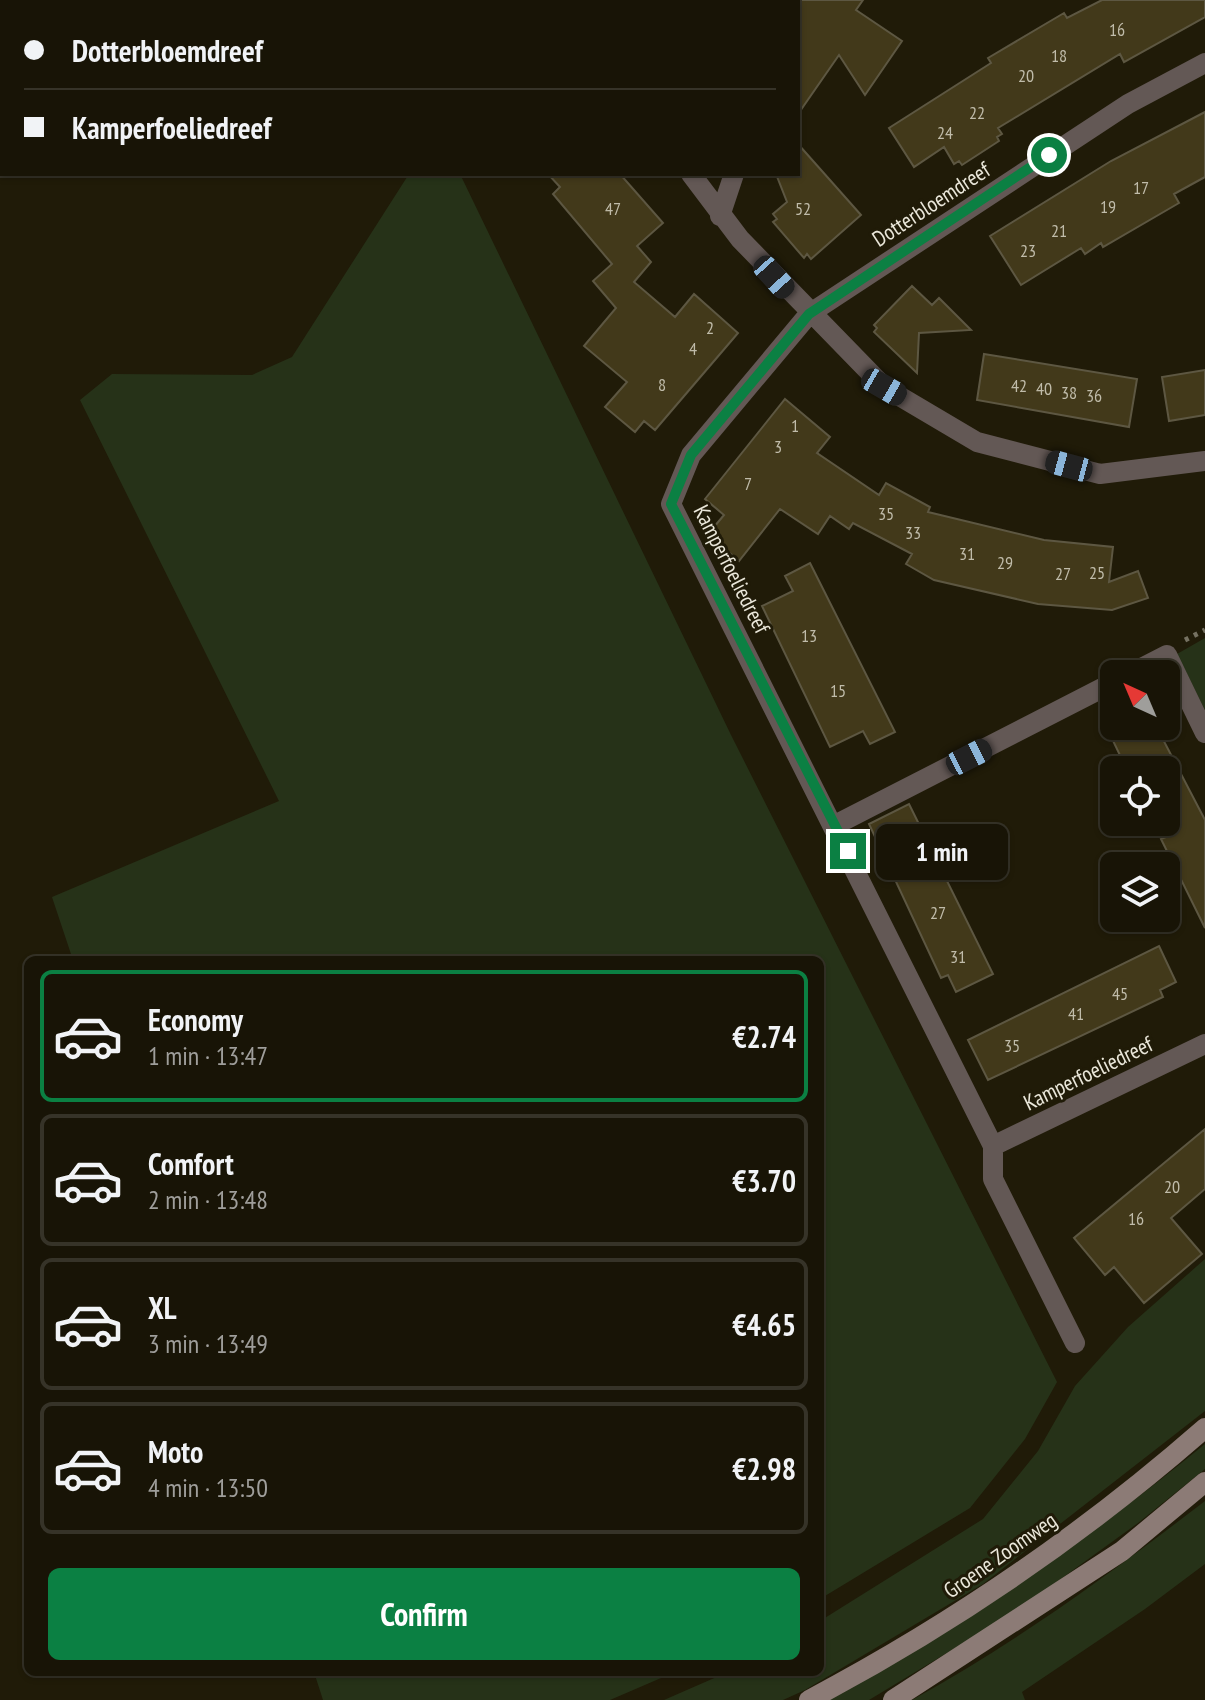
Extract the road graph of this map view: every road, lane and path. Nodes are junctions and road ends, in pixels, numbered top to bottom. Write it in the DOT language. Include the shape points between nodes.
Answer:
graph roads {
  1 [pos="1205,63"];
  2 [pos="692,176"];
  3 [pos="733,176"];
  4 [pos="720,216"];
  5 [pos="809,314"];
  6 [pos="1205,461"];
  7 [pos="1180,682"];
  8 [pos="1100,689"];
  9 [pos="1205,733"];
  10 [pos="835,825"];
  11 [pos="1205,1044"];
  12 [pos="993,1146"];
  13 [pos="1075,1343"];
  14 [pos="1205,1428"];
  15 [pos="1205,1482"];
  16 [pos="809,1700"];
  17 [pos="893,1700"];
  1 -- 5 [label="street, Dotterbloemdreef" via="1128,104"];
  2 -- 4 [label="street"];
  3 -- 4 [label="street"];
  4 -- 5 [label="street"];
  5 -- 6 [label="street" via="884,387 977,442 1100,474"];
  5 -- 10 [label="street, Kamperfoeliedreef" via="691,455 671,504"];
  7 -- 9 [label="street"];
  8 -- 10 [label="street"];
  10 -- 12 [label="street, Kamperfoeliedreef"];
  11 -- 12 [label="street, Kamperfoeliedreef"];
  12 -- 13 [label="street, Kamperfoeliedreef" via="993,1179"];
  14 -- 16 [label="main road, Groene Zoomweg" via="1144,1482 989,1597"];
  15 -- 17 [label="main road" via="1122,1551"];
}
